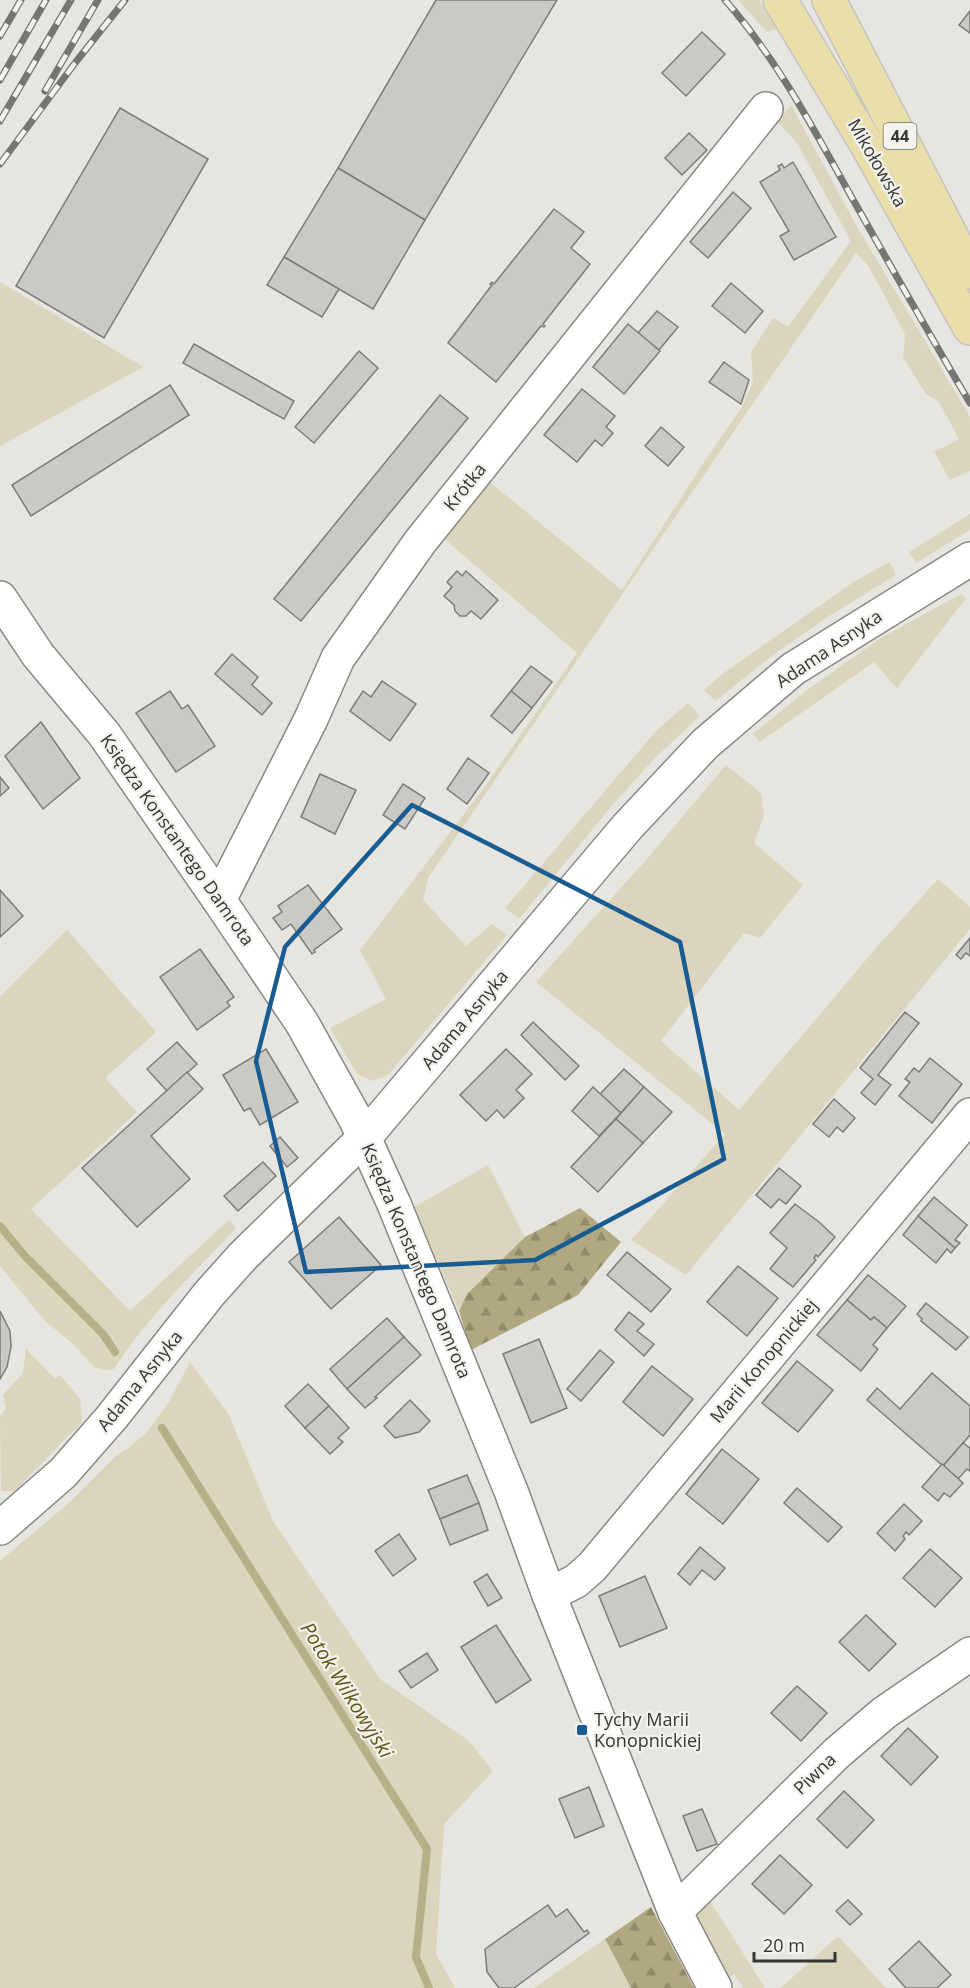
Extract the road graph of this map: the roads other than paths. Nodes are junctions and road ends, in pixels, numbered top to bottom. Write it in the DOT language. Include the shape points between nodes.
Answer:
graph roads {
  1 [pos="780,0"];
  2 [pos="829,0"];
  3 [pos="766,109"];
  4 [pos="970,272"];
  5 [pos="970,328"];
  6 [pos="970,559"];
  7 [pos="0,598"];
  8 [pos="219,900"];
  9 [pos="970,1115"];
  10 [pos="365,1137"];
  11 [pos="0,1528"];
  12 [pos="549,1595"];
  13 [pos="970,1654"];
  14 [pos="675,1912"];
  15 [pos="715,1988"];
  1 -- 5 [label="main road, Mikołowska / 44"];
  2 -- 4 [label="main road, Mikołowska / 44"];
  3 -- 8 [label="street, Krótka" via="420,542 338,658"];
  6 -- 10 [label="street, Adama Asnyka" via="793,669 705,744 628,826"];
  7 -- 8 [label="street, Księdza Konstantego Damrota" via="38,655 104,734"];
  8 -- 10 [label="street, Księdza Konstantego Damrota" via="302,1023"];
  9 -- 12 [label="street, Marii Konopnickiej" via="591,1567 576,1581"];
  10 -- 11 [label="street, Adama Asnyka" via="243,1256 63,1473"];
  10 -- 12 [label="street, Księdza Konstantego Damrota" via="511,1491"];
  12 -- 14 [label="street, Księdza Konstantego Damrota"];
  13 -- 14 [label="street, Piwna" via="884,1713 845,1746"];
  14 -- 15 [label="street, Księdza Konstantego Damrota"];
}
